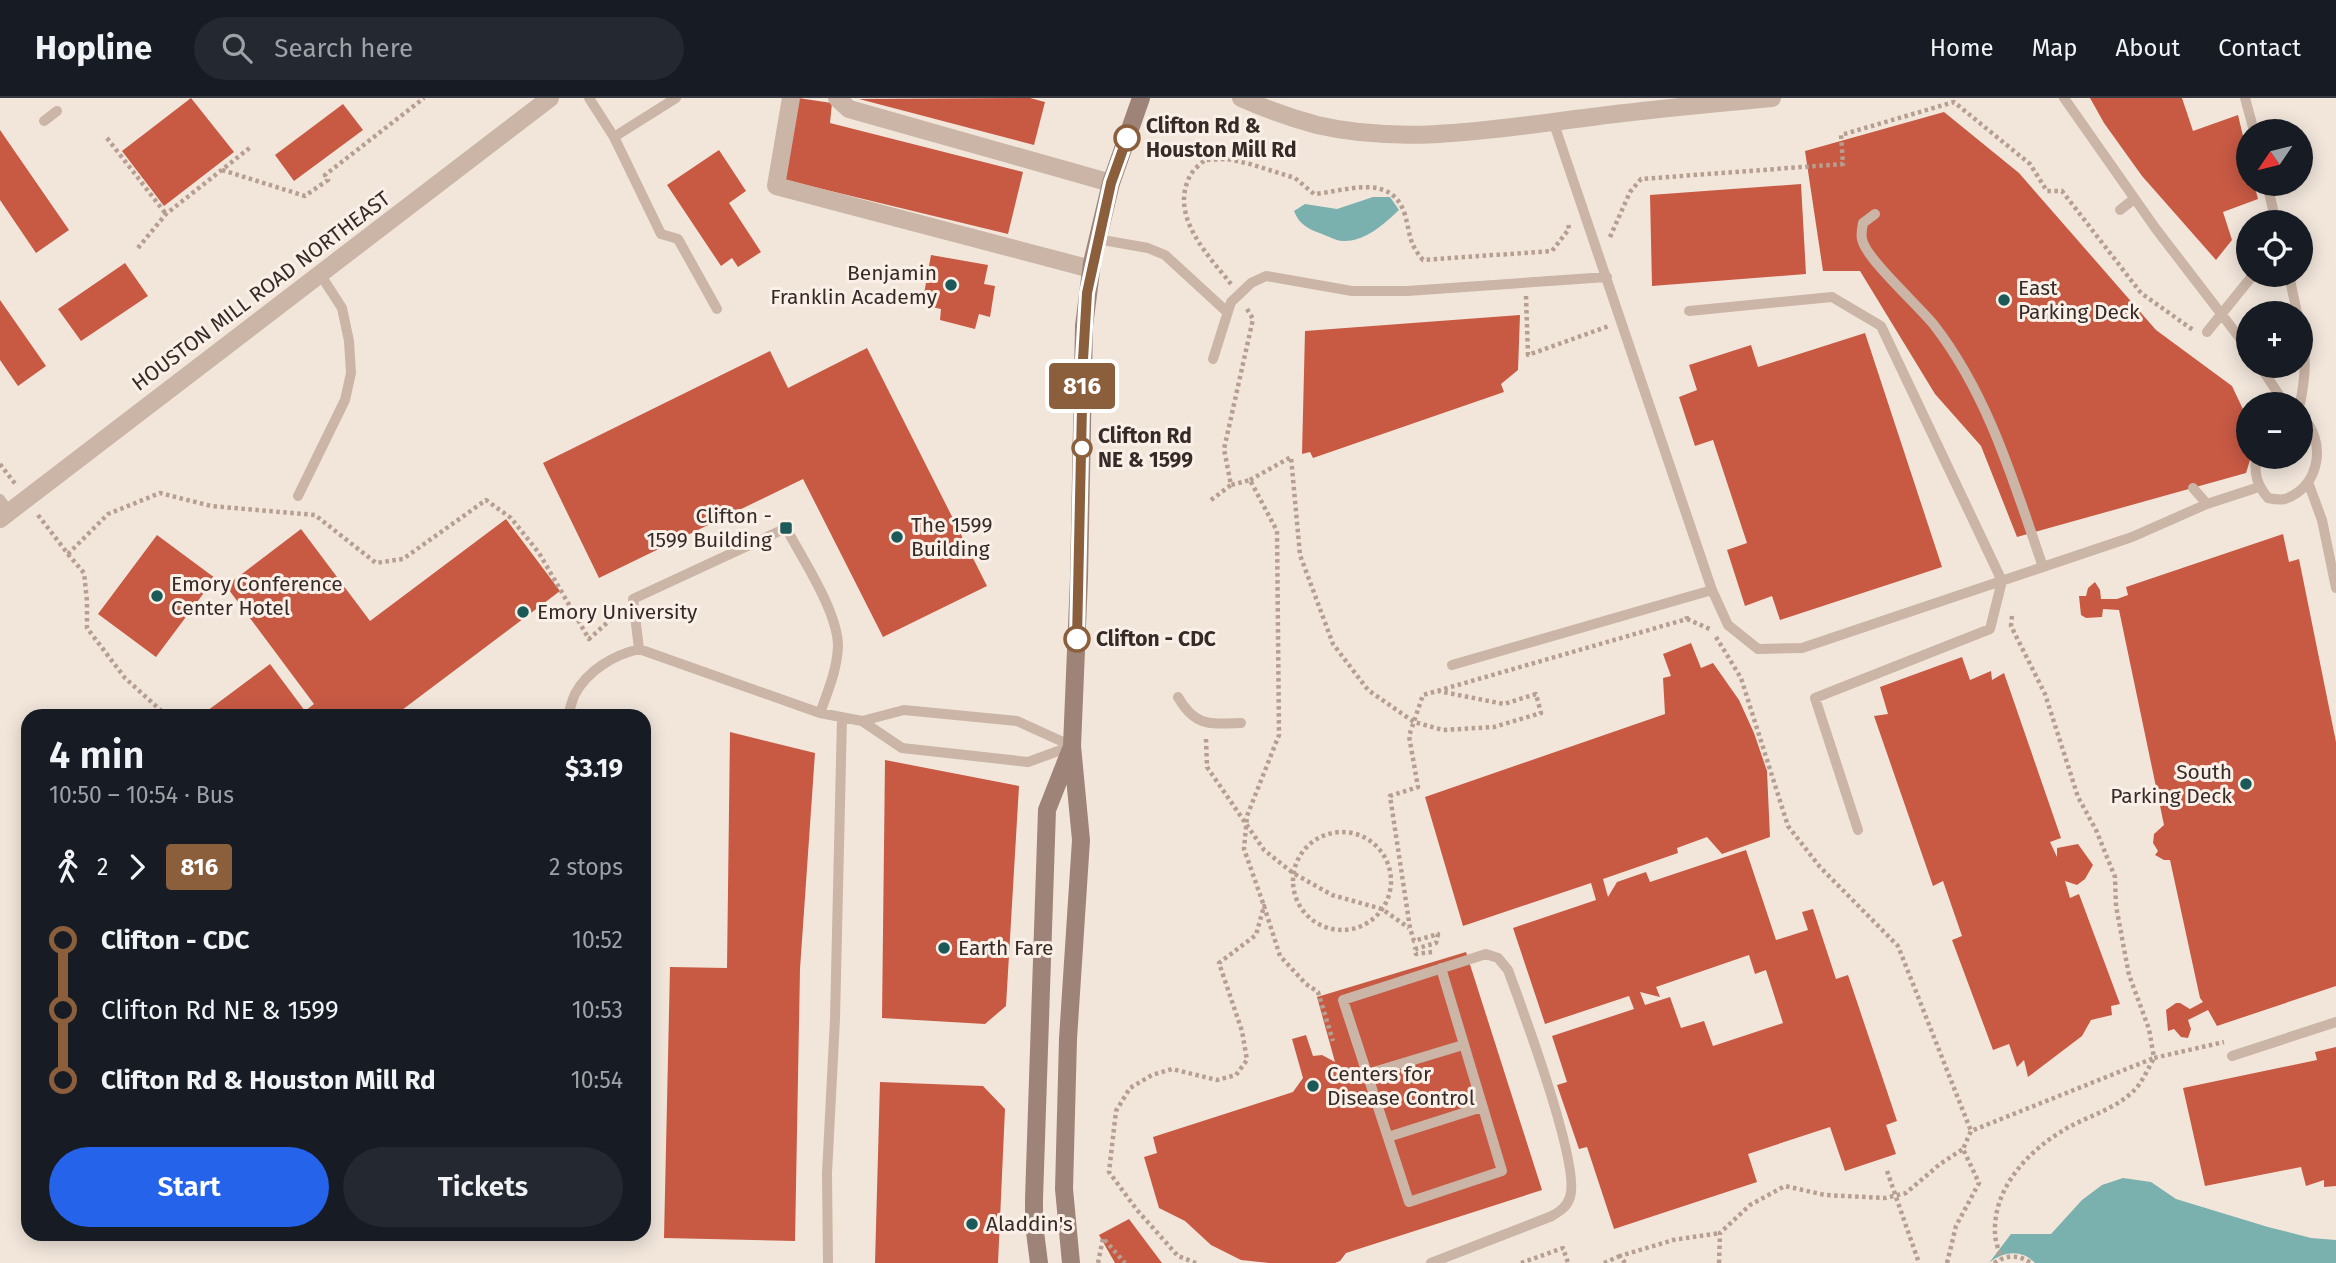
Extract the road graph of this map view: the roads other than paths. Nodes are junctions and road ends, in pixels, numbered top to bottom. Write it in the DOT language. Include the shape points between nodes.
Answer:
graph roads {
  1 [pos="590,98"];
  2 [pos="676,98"];
  3 [pos="791,98"];
  4 [pos="836,98"];
  5 [pos="1141,98"];
  6 [pos="1241,98"];
  7 [pos="1772,98"];
  8 [pos="2064,98"];
  9 [pos="2245,98"];
  10 [pos="548,99"];
  11 [pos="1641,104"];
  12 [pos="57,111"];
  13 [pos="2251,119"];
  14 [pos="44,121"];
  15 [pos="1553,121"];
  16 [pos="614,136"];
  17 [pos="1111,183"];
  18 [pos="2134,199"];
  19 [pos="2120,210"];
  20 [pos="1875,214"];
  21 [pos="1097,239"];
  22 [pos="1091,269"];
  23 [pos="320,274"];
  24 [pos="1607,277"];
  25 [pos="2243,287"];
  26 [pos="717,309"];
  27 [pos="1226,311"];
  28 [pos="1689,311"];
  29 [pos="2222,313"];
  30 [pos="2236,332"];
  31 [pos="2204,334"];
  32 [pos="1213,359"];
  33 [pos="2313,432"];
  34 [pos="2255,469"];
  35 [pos="2308,482"];
  36 [pos="2259,487"];
  37 [pos="2193,488"];
  38 [pos="298,496"];
  39 [pos="2207,504"];
  40 [pos="3,510"];
  41 [pos="2043,567"];
  42 [pos="2002,581"];
  43 [pos="2336,588"];
  44 [pos="1712,590"];
  45 [pos="639,649"];
  46 [pos="1452,665"];
  47 [pos="1178,697"];
  48 [pos="570,709"];
  49 [pos="820,713"];
  50 [pos="842,717"];
  51 [pos="862,721"];
  52 [pos="1241,723"];
  53 [pos="1072,746"];
  54 [pos="1858,830"];
  55 [pos="1446,966"];
  56 [pos="2336,1022"];
  57 [pos="1463,1045"];
  58 [pos="2232,1056"];
  59 [pos="1367,1074"];
  60 [pos="1482,1107"];
  61 [pos="1388,1137"];
  62 [pos="828,1263"];
  63 [pos="1040,1263"];
  64 [pos="1071,1263"];
  65 [pos="1431,1263"];
  1 -- 16 [label="lane"];
  2 -- 16 [label="lane"];
  3 -- 22 [label="street" via="776,186"];
  4 -- 17 [label="street" via="849,109"];
  5 -- 17 [label="main road"];
  6 -- 15 [label="street" via="1318,125 1391,134 1458,133"];
  7 -- 11 [label="street"];
  8 -- 18 [label="lane"];
  9 -- 13 [label="lane"];
  10 -- 23 [label="street, HOUSTON MILL ROAD NORTHEAST"];
  11 -- 15 [label="street"];
  12 -- 14 [label="lane"];
  15 -- 24 [label="lane"];
  16 -- 26 [label="lane" via="661,233 678,239"];
  17 -- 21 [label="main road"];
  18 -- 19 [label="lane"];
  18 -- 29 [label="lane"];
  20 -- 41 [label="lane" via="1863,223 1861,240 1958,360 1987,413"];
  21 -- 22 [label="main road"];
  21 -- 27 [label="lane" via="1165,255"];
  22 -- 53 [label="main road" via="1083,360"];
  23 -- 38 [label="lane" via="342,308 351,373 345,400"];
  23 -- 40 [label="street, HOUSTON MILL ROAD NORTHEAST"];
  24 -- 27 [label="lane" via="1352,292 1266,276 1238,292"];
  24 -- 44 [label="lane"];
  25 -- 29 [label="lane"];
  27 -- 32 [label="lane"];
  28 -- 42 [label="lane" via="1832,297 1881,326"];
  29 -- 30 [label="lane"];
  29 -- 31 [label="lane"];
  33 -- 35 [label="lane" via="2317,462"];
  34 -- 36 [label="lane"];
  35 -- 36 [label="lane" via="2284,499 2268,498"];
  35 -- 43 [label="lane" via="2322,520"];
  36 -- 39 [label="lane"];
  37 -- 39 [label="lane"];
  39 -- 41 [label="lane" via="2132,537"];
  41 -- 42 [label="lane"];
  42 -- 44 [label="lane" via="1802,648 1758,649 1728,625"];
  42 -- 54 [label="lane" via="1990,629 1815,698"];
  44 -- 46 [label="lane"];
  45 -- 48 [label="lane" via="620,654 593,672 575,694"];
  45 -- 49 [label="lane"];
  45 -- 49 [label="lane" via="633,599 786,528 821,593 836,634 835,672"];
  47 -- 52 [label="lane" via="1193,718 1206,724"];
  49 -- 50 [label="lane"];
  50 -- 51 [label="lane"];
  50 -- 62 [label="lane"];
  51 -- 53 [label="lane" via="904,710 1017,721"];
  51 -- 53 [label="lane" via="902,748 1028,762"];
  53 -- 63 [label="main road" via="1047,810 1034,1199"];
  53 -- 64 [label="main road" via="1081,840 1065,1091 1064,1189"];
  55 -- 57 [label="lane"];
  55 -- 59 [label="lane" via="1343,1000"];
  55 -- 65 [label="lane" via="1486,954 1499,958 1508,970 1572,1179 1565,1208 1552,1216"];
  56 -- 58 [label="lane"];
  57 -- 59 [label="lane"];
  57 -- 60 [label="lane"];
  59 -- 61 [label="lane"];
  60 -- 61 [label="lane"];
  60 -- 61 [label="lane" via="1502,1171 1409,1202"];
}
